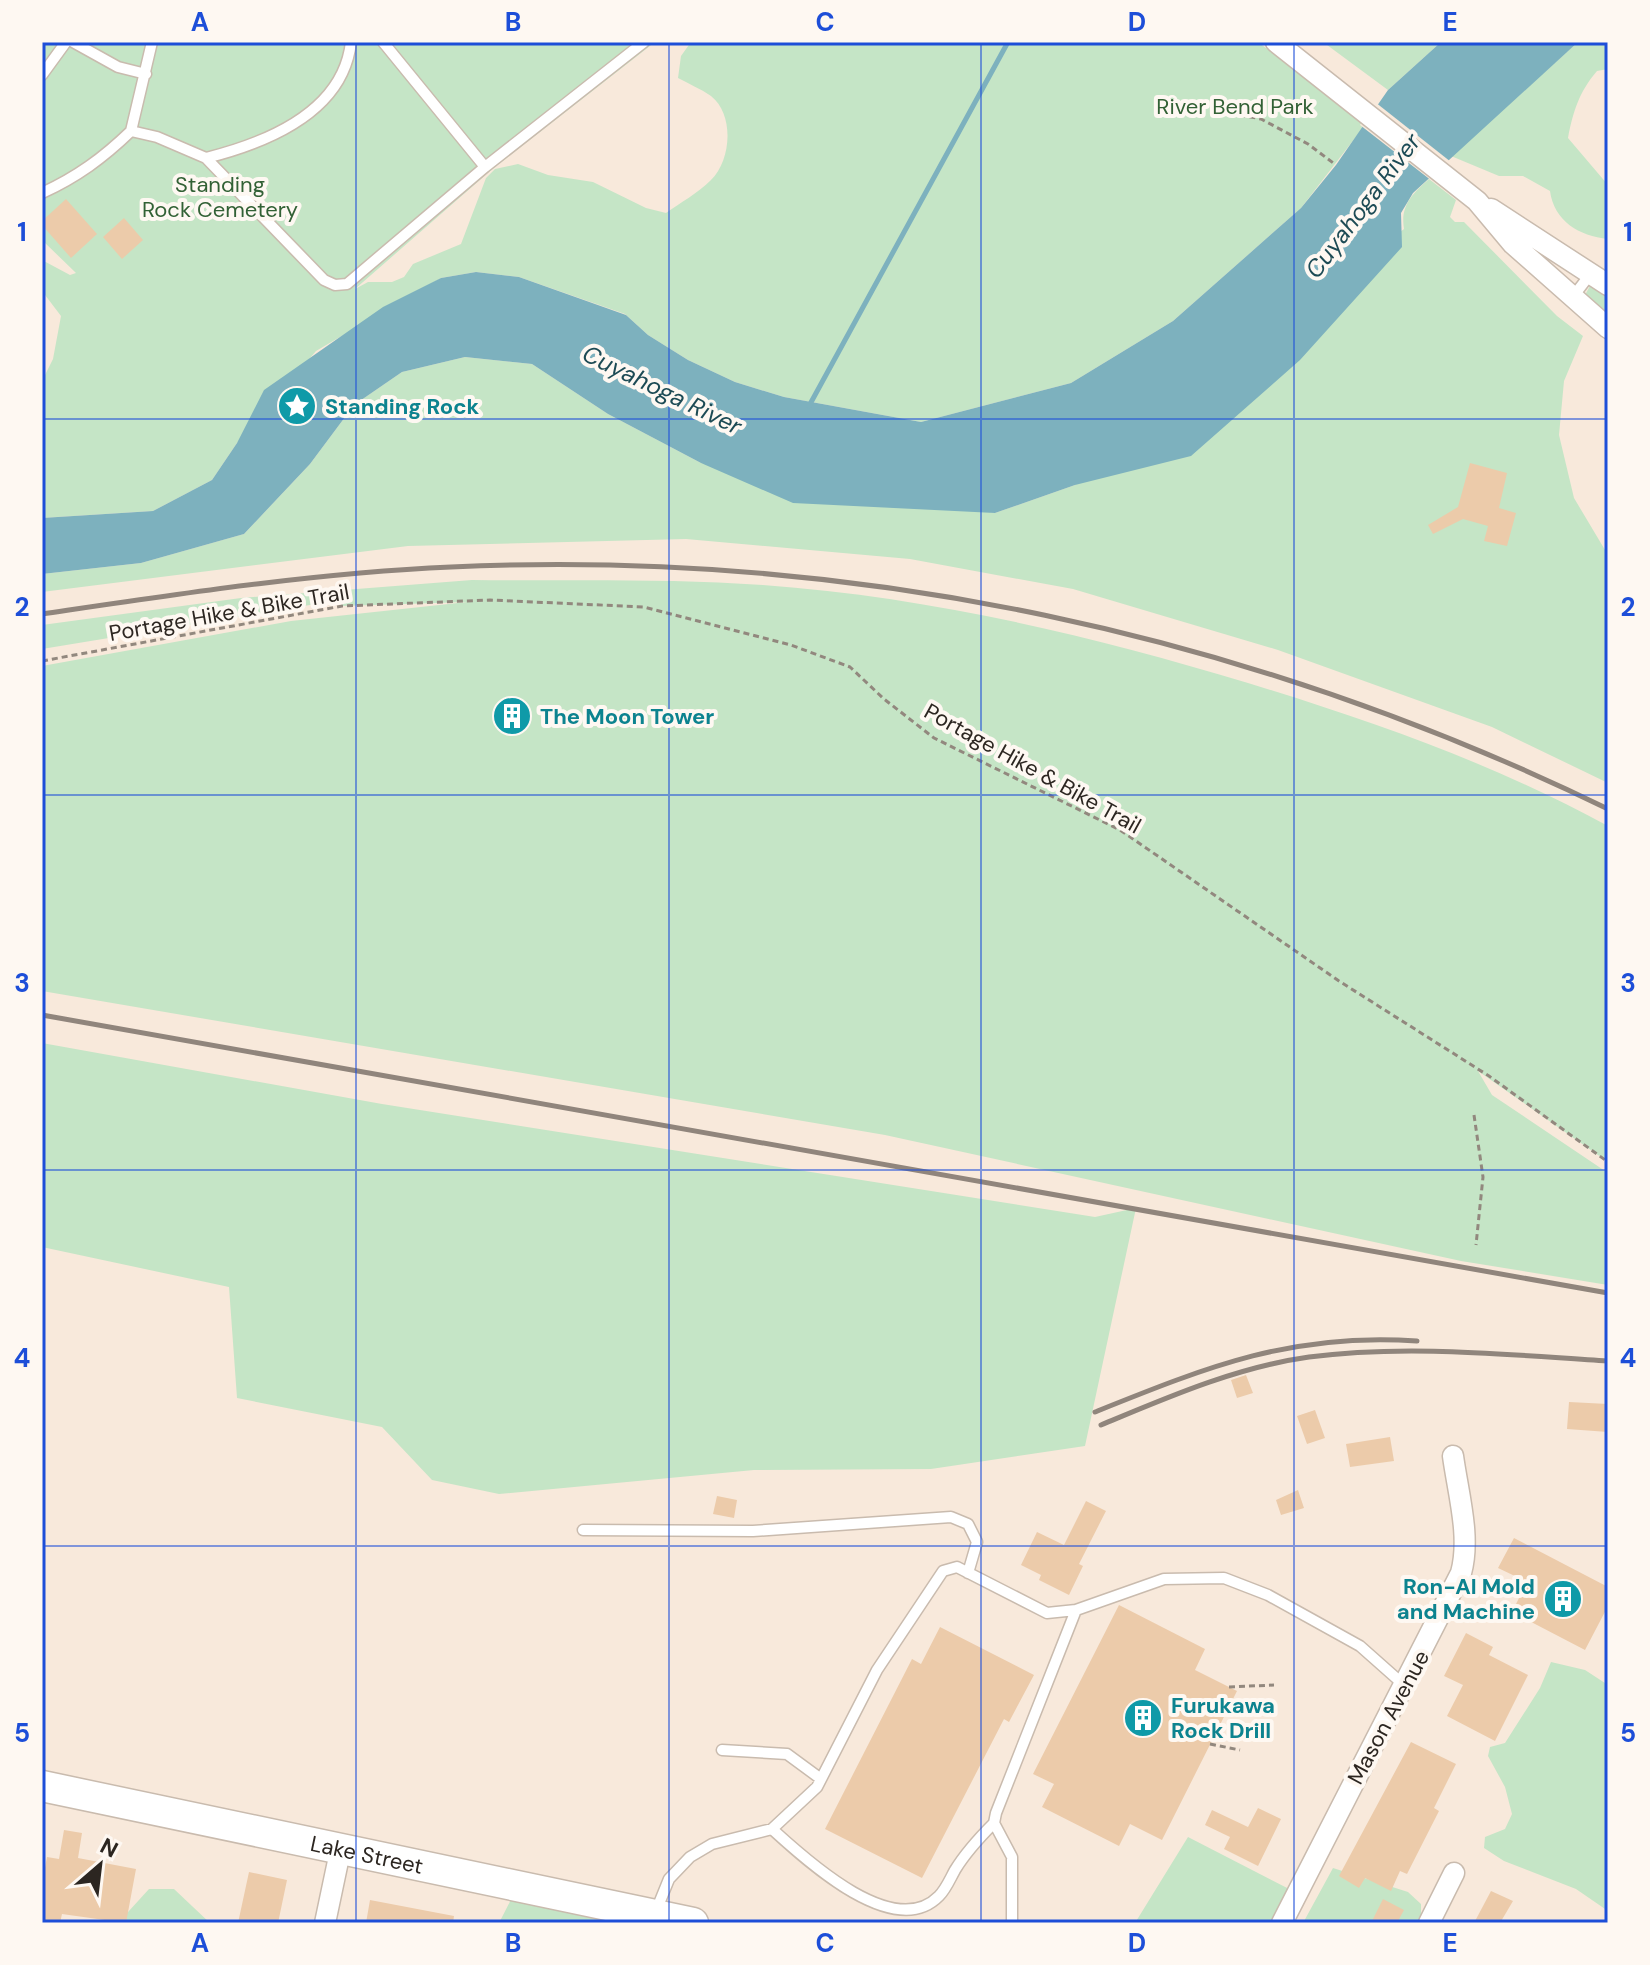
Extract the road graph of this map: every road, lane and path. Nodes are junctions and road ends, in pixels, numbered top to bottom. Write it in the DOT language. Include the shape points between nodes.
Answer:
graph roads {
  1 [pos="66,42"];
  2 [pos="73,42"];
  3 [pos="152,42"];
  4 [pos="351,42"];
  5 [pos="383,42"];
  6 [pos="644,42"];
  7 [pos="1276,42"];
  8 [pos="146,74"];
  9 [pos="42,75"];
  10 [pos="1220,111"];
  11 [pos="131,131"];
  12 [pos="206,158"];
  13 [pos="1336,165"];
  14 [pos="485,167"];
  15 [pos="42,193"];
  16 [pos="1470,196"];
  17 [pos="1600,279"];
  18 [pos="1572,298"];
  19 [pos="1608,328"];
  20 [pos="42,661"];
  21 [pos="1474,1115"];
  22 [pos="1608,1162"];
  23 [pos="1476,1245"];
  24 [pos="1453,1456"];
  25 [pos="583,1530"];
  26 [pos="968,1573"];
  27 [pos="1076,1610"];
  28 [pos="1274,1685"];
  29 [pos="1404,1685"];
  30 [pos="1229,1687"];
  31 [pos="1210,1744"];
  32 [pos="722,1750"];
  33 [pos="1240,1750"];
  34 [pos="821,1779"];
  35 [pos="42,1788"];
  36 [pos="994,1823"];
  37 [pos="772,1829"];
  38 [pos="341,1847"];
  39 [pos="1454,1873"];
  40 [pos="655,1915"];
  41 [pos="325,1923"];
  42 [pos="693,1923"];
  43 [pos="1012,1923"];
  44 [pos="1282,1923"];
  45 [pos="1429,1923"];
  1 -- 9 [label="lane"];
  2 -- 8 [label="lane" via="118,67"];
  3 -- 8 [label="lane"];
  4 -- 12 [label="lane" via="339,79 322,101 273,137"];
  5 -- 14 [label="lane"];
  6 -- 14 [label="lane"];
  7 -- 16 [label="street"];
  8 -- 11 [label="lane"];
  10 -- 13 [label="path" via="1261,119"];
  11 -- 12 [label="lane"];
  11 -- 15 [label="lane" via="72,180"];
  12 -- 14 [label="lane" via="324,280 335,285 347,284"];
  16 -- 17 [label="street"];
  16 -- 18 [label="street"];
  17 -- 18 [label="lane"];
  18 -- 19 [label="street"];
  20 -- 22 [label="path, Portage Hike & Bike Trail" via="342,606 490,600 644,607 791,645 850,667 934,738 1120,830 1339,981 1489,1076"];
  21 -- 23 [label="path" via="1483,1177"];
  24 -- 29 [label="street, Mason Avenue" via="1465,1559"];
  25 -- 26 [label="lane" via="753,1531 951,1517 968,1524 977,1542"];
  26 -- 27 [label="lane" via="1047,1613"];
  26 -- 34 [label="lane" via="957,1567 935,1578 877,1670"];
  27 -- 29 [label="lane" via="1164,1579 1224,1578 1268,1595 1360,1646"];
  27 -- 36 [label="lane"];
  28 -- 30 [label="path"];
  29 -- 44 [label="street, Mason Avenue"];
  31 -- 33 [label="path"];
  32 -- 34 [label="lane" via="787,1754"];
  34 -- 37 [label="lane"];
  35 -- 38 [label="street, Lake Street"];
  36 -- 37 [label="lane" via="942,1894 931,1904 902,1909 860,1898"];
  36 -- 43 [label="lane" via="1012,1857"];
  37 -- 40 [label="lane" via="712,1844 690,1857 669,1879"];
  38 -- 40 [label="street, Lake Street"];
  38 -- 41 [label="street"];
  39 -- 45 [label="street"];
  40 -- 42 [label="street, Lake Street"];
}
